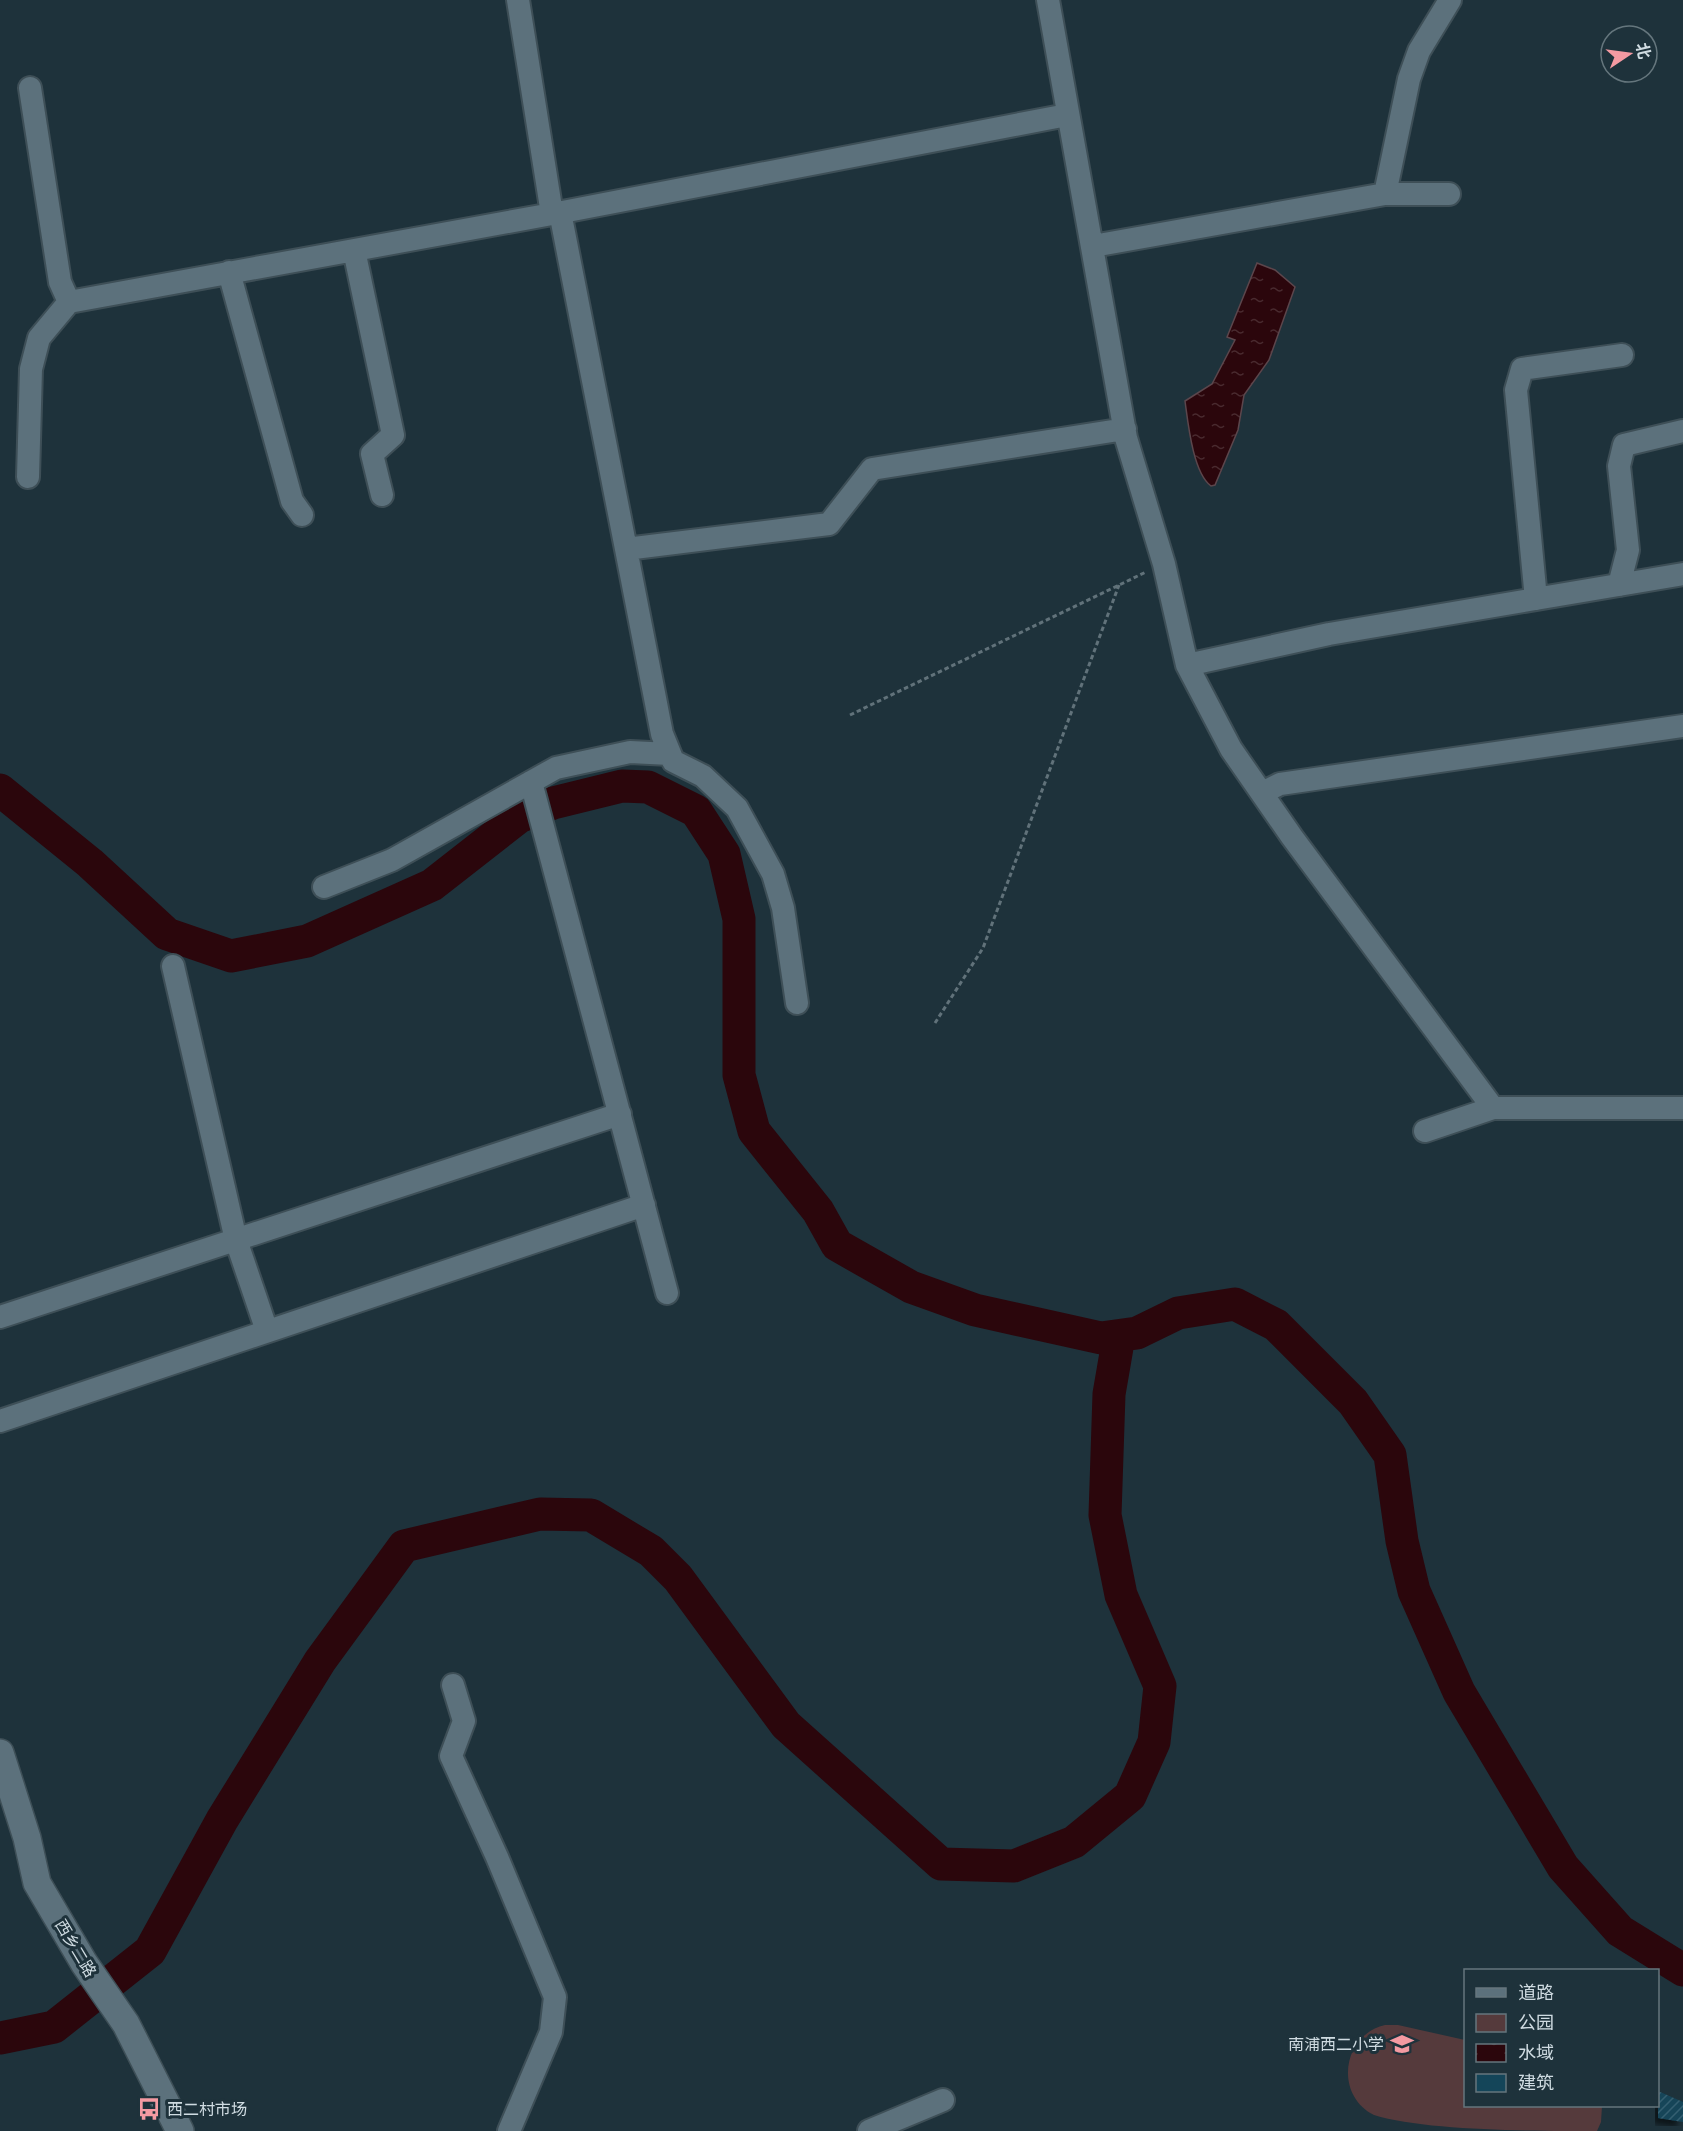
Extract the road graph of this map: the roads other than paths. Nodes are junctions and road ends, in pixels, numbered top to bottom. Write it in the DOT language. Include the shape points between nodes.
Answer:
graph roads {
  1 [pos="518,0"];
  2 [pos="1048,0"];
  3 [pos="1450,0"];
  4 [pos="30,88"];
  5 [pos="1067,115"];
  6 [pos="1385,194"];
  7 [pos="1449,194"];
  8 [pos="556,213"];
  9 [pos="1093,246"];
  10 [pos="354,250"];
  11 [pos="229,272"];
  12 [pos="69,302"];
  13 [pos="1622,355"];
  14 [pos="1125,429"];
  15 [pos="1683,430"];
  16 [pos="28,477"];
  17 [pos="382,495"];
  18 [pos="303,515"];
  19 [pos="626,549"];
  20 [pos="1683,574"];
  21 [pos="1618,585"];
  22 [pos="1536,599"];
  23 [pos="1187,665"];
  24 [pos="1683,726"];
  25 [pos="670,754"];
  26 [pos="531,782"];
  27 [pos="1262,793"];
  28 [pos="324,886"];
  29 [pos="173,966"];
  30 [pos="797,1003"];
  31 [pos="1493,1108"];
  32 [pos="1683,1108"];
  33 [pos="620,1114"];
  34 [pos="1425,1131"];
  35 [pos="644,1205"];
  36 [pos="236,1240"];
  37 [pos="667,1293"];
  38 [pos="0,1317"];
  39 [pos="267,1331"];
  40 [pos="0,1421"];
  41 [pos="453,1685"];
  42 [pos="0,1754"];
  43 [pos="943,2100"];
  44 [pos="180,2131"];
  45 [pos="509,2131"];
  46 [pos="870,2131"];
  1 -- 8 [label="street"];
  2 -- 5 [label="street"];
  3 -- 6 [label="street" via="1419,51 1409,79"];
  4 -- 12 [label="street" via="60,282"];
  5 -- 8 [label="street"];
  5 -- 9 [label="street"];
  6 -- 7 [label="street"];
  6 -- 9 [label="street"];
  8 -- 10 [label="street"];
  8 -- 19 [label="street"];
  9 -- 14 [label="street"];
  10 -- 11 [label="street"];
  10 -- 17 [label="street" via="393,435 372,454"];
  11 -- 12 [label="street"];
  11 -- 18 [label="street" via="292,501"];
  12 -- 16 [label="street" via="39,338 31,369"];
  13 -- 22 [label="street" via="1522,369 1516,390"];
  14 -- 19 [label="street" via="872,469 829,524"];
  14 -- 23 [label="street" via="1164,564"];
  15 -- 21 [label="street" via="1624,445 1619,466 1628,550"];
  19 -- 25 [label="street" via="648,675"];
  20 -- 21 [label="street"];
  21 -- 22 [label="street"];
  22 -- 23 [label="street" via="1329,634"];
  23 -- 27 [label="street" via="1231,749"];
  24 -- 27 [label="street" via="1280,784"];
  25 -- 26 [label="street" via="630,752 556,768"];
  25 -- 30 [label="street" via="673,761 703,776 737,808 773,874 783,908"];
  26 -- 28 [label="street" via="392,860"];
  26 -- 33 [label="street"];
  27 -- 31 [label="street"];
  29 -- 36 [label="street"];
  31 -- 32 [label="street"];
  31 -- 34 [label="street"];
  33 -- 35 [label="street"];
  33 -- 36 [label="street"];
  35 -- 37 [label="street"];
  35 -- 39 [label="street"];
  36 -- 38 [label="street"];
  36 -- 39 [label="street"];
  39 -- 40 [label="street"];
  41 -- 45 [label="street" via="464,1720 450,1756 555,1997 550,2032"];
  42 -- 44 [label="street, 西乡二路" via="37,1882 84,1963 126,2024"];
  43 -- 46 [label="street"];
}
